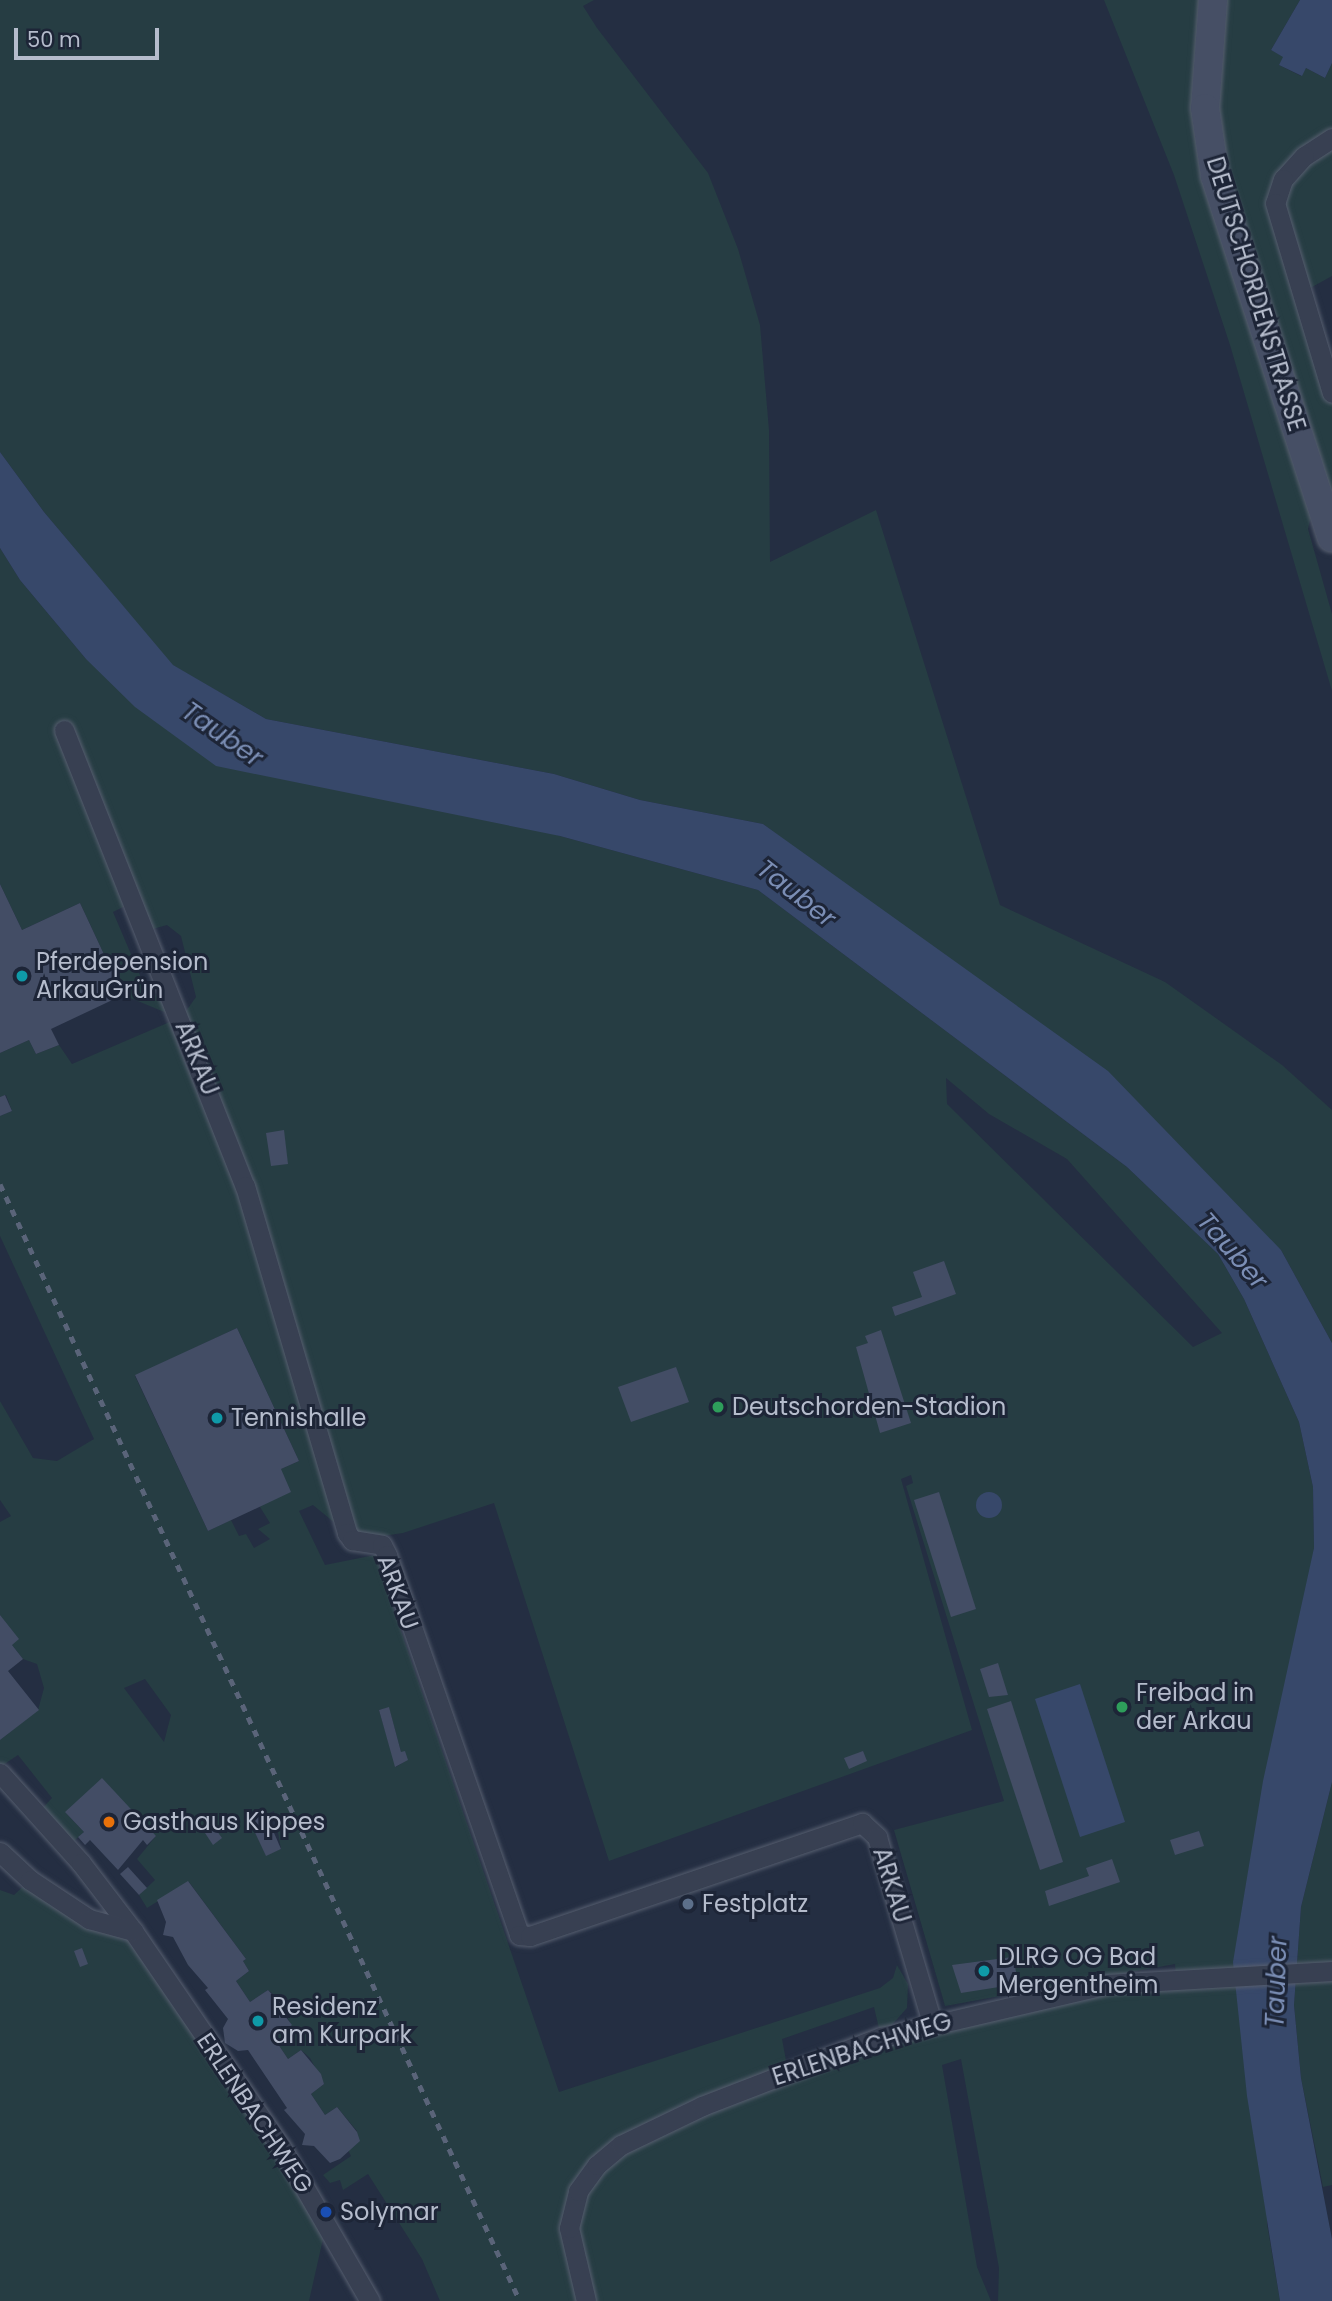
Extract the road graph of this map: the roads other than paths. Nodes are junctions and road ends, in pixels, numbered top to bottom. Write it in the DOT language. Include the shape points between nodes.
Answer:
graph roads {
  1 [pos="1214,1"];
  2 [pos="1332,138"];
  3 [pos="1332,393"];
  4 [pos="1332,538"];
  5 [pos="64,730"];
  6 [pos="0,1773"];
  7 [pos="0,1852"];
  8 [pos="132,1931"];
  9 [pos="1332,1971"];
  10 [pos="932,2023"];
  11 [pos="370,2301"];
  12 [pos="586,2301"];
  1 -- 4 [label="street, DEUTSCHORDENSTRASSE" via="1205,108 1215,176"];
  2 -- 3 [label="street" via="1304,156 1283,179 1275,203"];
  5 -- 10 [label="street, ARKAU" via="245,1186 347,1533 352,1540 382,1545 387,1555 519,1935 530,1936 862,1823 877,1837"];
  6 -- 8 [label="street, ERLENBACHWEG" via="81,1863"];
  7 -- 8 [label="street" via="30,1880 89,1919"];
  8 -- 11 [label="street, ERLENBACHWEG" via="281,2147"];
  9 -- 10 [label="street, ERLENBACHWEG" via="1108,1984"];
  10 -- 12 [label="street, ERLENBACHWEG" via="800,2067 638,2136 597,2165 578,2191 569,2228"];
}
